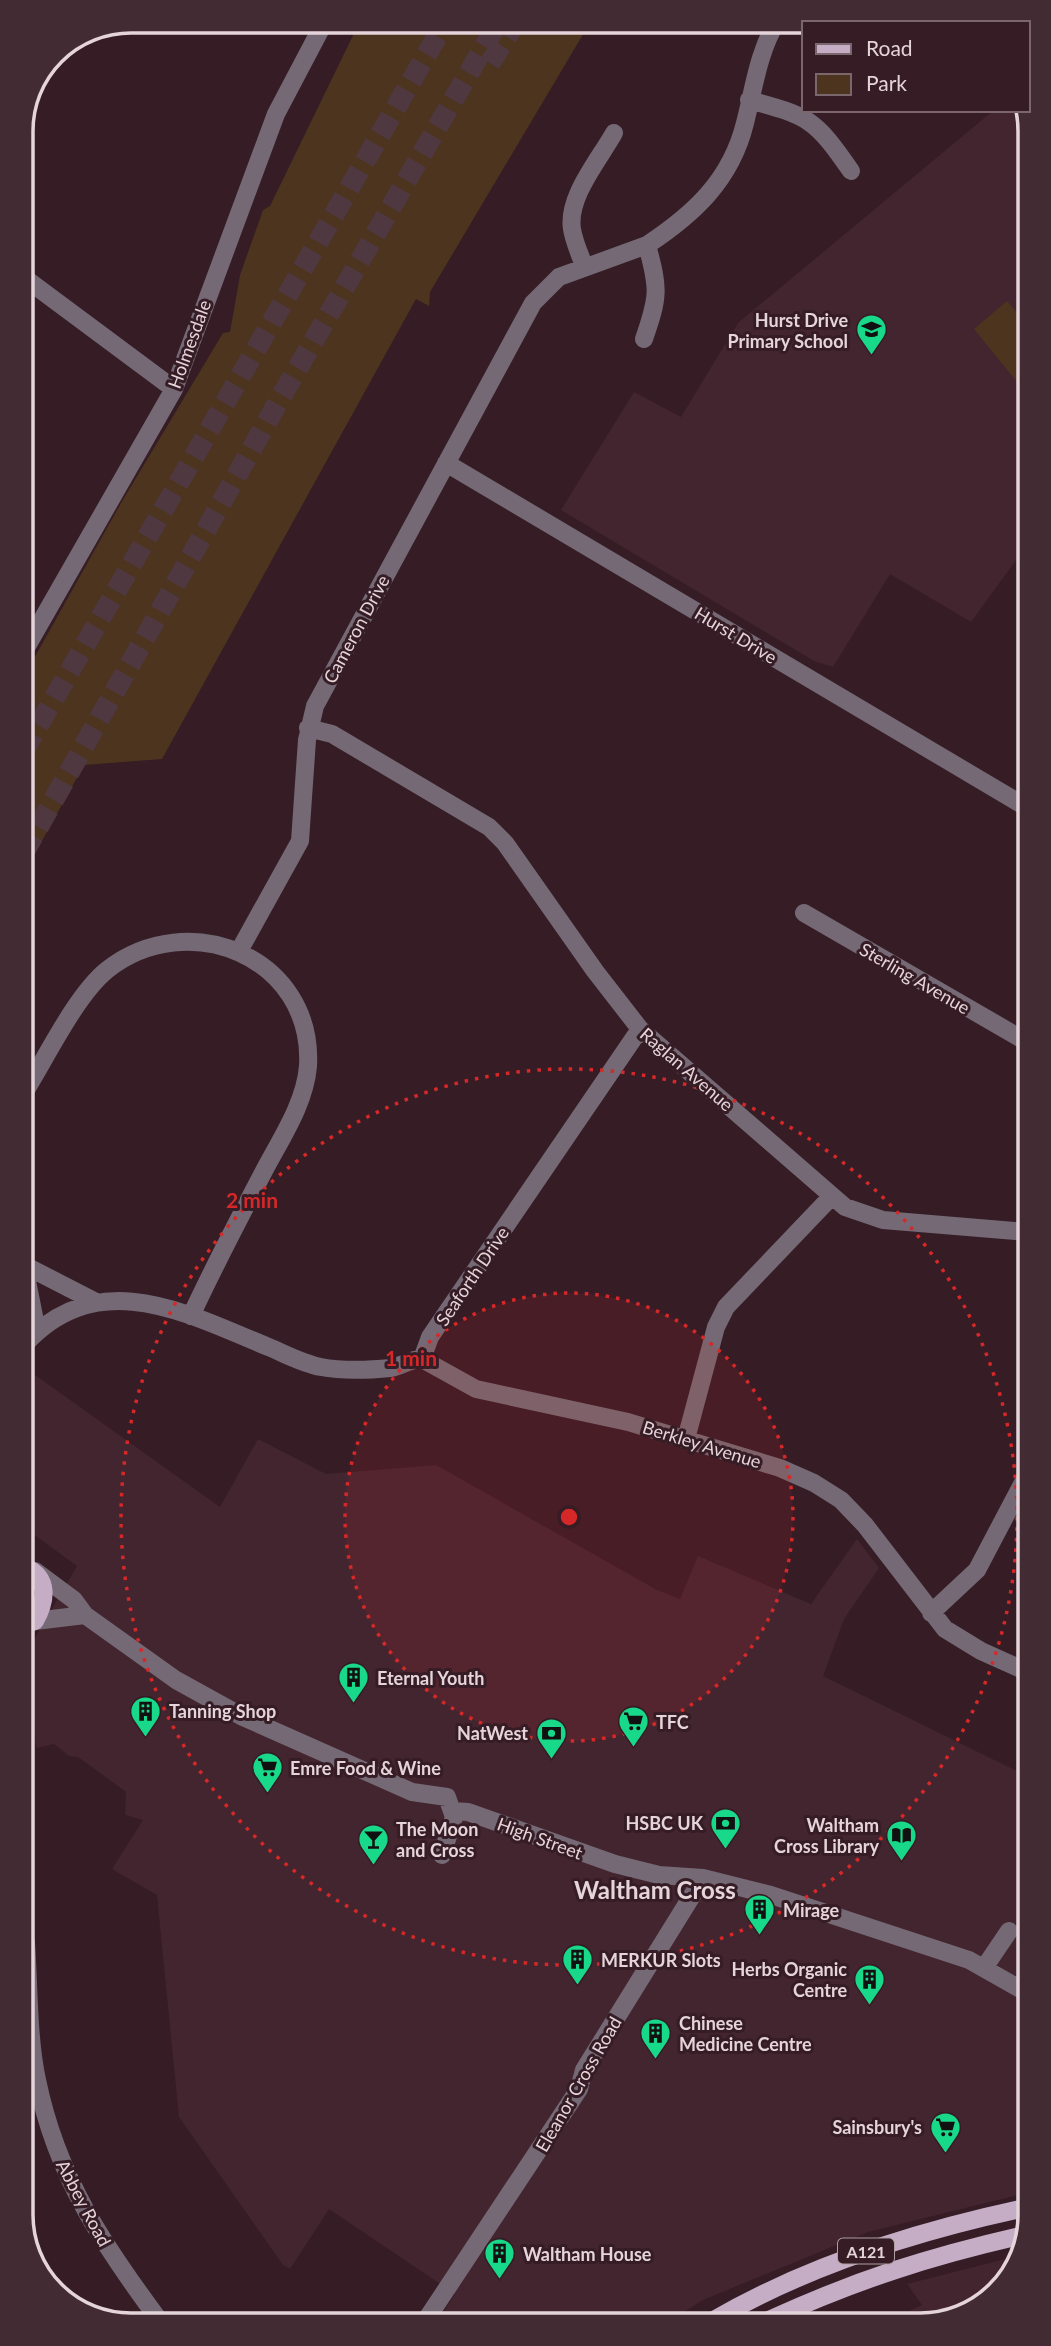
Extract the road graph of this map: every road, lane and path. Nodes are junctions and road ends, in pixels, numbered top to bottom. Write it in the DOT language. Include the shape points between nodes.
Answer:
graph roads {
  1 [pos="319,33"];
  2 [pos="772,33"];
  3 [pos="749,100"];
  4 [pos="614,134"];
  5 [pos="851,171"];
  6 [pos="647,245"];
  7 [pos="584,267"];
  8 [pos="33,284"];
  9 [pos="644,339"];
  10 [pos="174,389"];
  11 [pos="446,463"];
  12 [pos="33,636"];
  13 [pos="308,728"];
  14 [pos="1018,802"];
  15 [pos="804,913"];
  16 [pos="239,951"];
  17 [pos="640,1029"];
  18 [pos="1018,1037"];
  19 [pos="33,1079"];
  20 [pos="832,1196"];
  21 [pos="1018,1231"];
  22 [pos="33,1270"];
  23 [pos="94,1301"];
  24 [pos="191,1316"];
  25 [pos="33,1336"];
  26 [pos="422,1359"];
  27 [pos="686,1439"];
  28 [pos="1018,1492"];
  29 [pos="33,1571"];
  30 [pos="33,1572"];
  31 [pos="932,1613"];
  32 [pos="85,1615"];
  33 [pos="33,1618"];
  34 [pos="33,1623"];
  35 [pos="1018,1667"];
  36 [pos="453,1811"];
  37 [pos="442,1855"];
  38 [pos="703,1878"];
  39 [pos="1009,1931"];
  40 [pos="984,1968"];
  41 [pos="1018,1988"];
  42 [pos="33,2038"];
  43 [pos="1018,2210"];
  44 [pos="1015,2237"];
  45 [pos="153,2313"];
  46 [pos="431,2313"];
  47 [pos="727,2313"];
  48 [pos="785,2313"];
  1 -- 10 [label="street, Holmesdale" via="276,114"];
  2 -- 3 [label="street, Cameron Drive"];
  3 -- 5 [label="street" via="810,120"];
  3 -- 6 [label="street, Cameron Drive" via="741,136 715,187 685,220"];
  4 -- 7 [label="street" via="572,216"];
  6 -- 7 [label="street, Cameron Drive"];
  6 -- 9 [label="street" via="658,285"];
  7 -- 11 [label="street, Cameron Drive" via="549,284 523,322"];
  8 -- 10 [label="street"];
  10 -- 12 [label="street, Holmesdale"];
  11 -- 13 [label="street, Cameron Drive" via="315,706"];
  11 -- 14 [label="street, Hurst Drive"];
  13 -- 16 [label="street, Cameron Drive" via="300,841"];
  13 -- 17 [label="street, Raglan Avenue" via="332,734 489,827"];
  15 -- 18 [label="street, Sterling Avenue"];
  16 -- 19 [label="street" via="186,941 143,950 121,961 83,999"];
  16 -- 24 [label="street" via="263,965 288,995 306,1036 308,1068 292,1118"];
  17 -- 20 [label="street, Raglan Avenue"];
  17 -- 26 [label="street, Seaforth Drive" via="430,1337"];
  20 -- 21 [label="street, Raglan Avenue" via="861,1215 883,1220"];
  20 -- 27 [label="street" via="726,1307 716,1327"];
  22 -- 23 [label="street"];
  23 -- 24 [label="street" via="131,1300"];
  23 -- 25 [label="street" via="74,1308"];
  24 -- 26 [label="street" via="320,1367 391,1368"];
  26 -- 27 [label="street, Berkley Avenue" via="476,1390 567,1407"];
  27 -- 31 [label="street, Berkley Avenue" via="780,1468 826,1489 865,1525"];
  28 -- 31 [label="street" via="977,1570"];
  29 -- 32 [label="street, High Street" via="74,1600"];
  30 -- 33 [label="main road" via="43,1583 44,1599"];
  31 -- 35 [label="street, Berkley Avenue" via="963,1642"];
  32 -- 34 [label="street"];
  32 -- 36 [label="street, High Street" via="176,1680 239,1715 412,1792 447,1797"];
  36 -- 37 [label="street"];
  36 -- 38 [label="street, High Street" via="659,1875"];
  38 -- 40 [label="street, High Street" via="771,1895"];
  38 -- 46 [label="street, Eleanor Cross Road" via="584,2070 579,2089"];
  39 -- 40 [label="street"];
  40 -- 41 [label="street, High Street"];
  42 -- 45 [label="street, Abbey Road" via="36,2079 60,2161 104,2244"];
  43 -- 47 [label="main road, A121" via="846,2257"];
  44 -- 48 [label="main road, A121" via="917,2261"];
}
